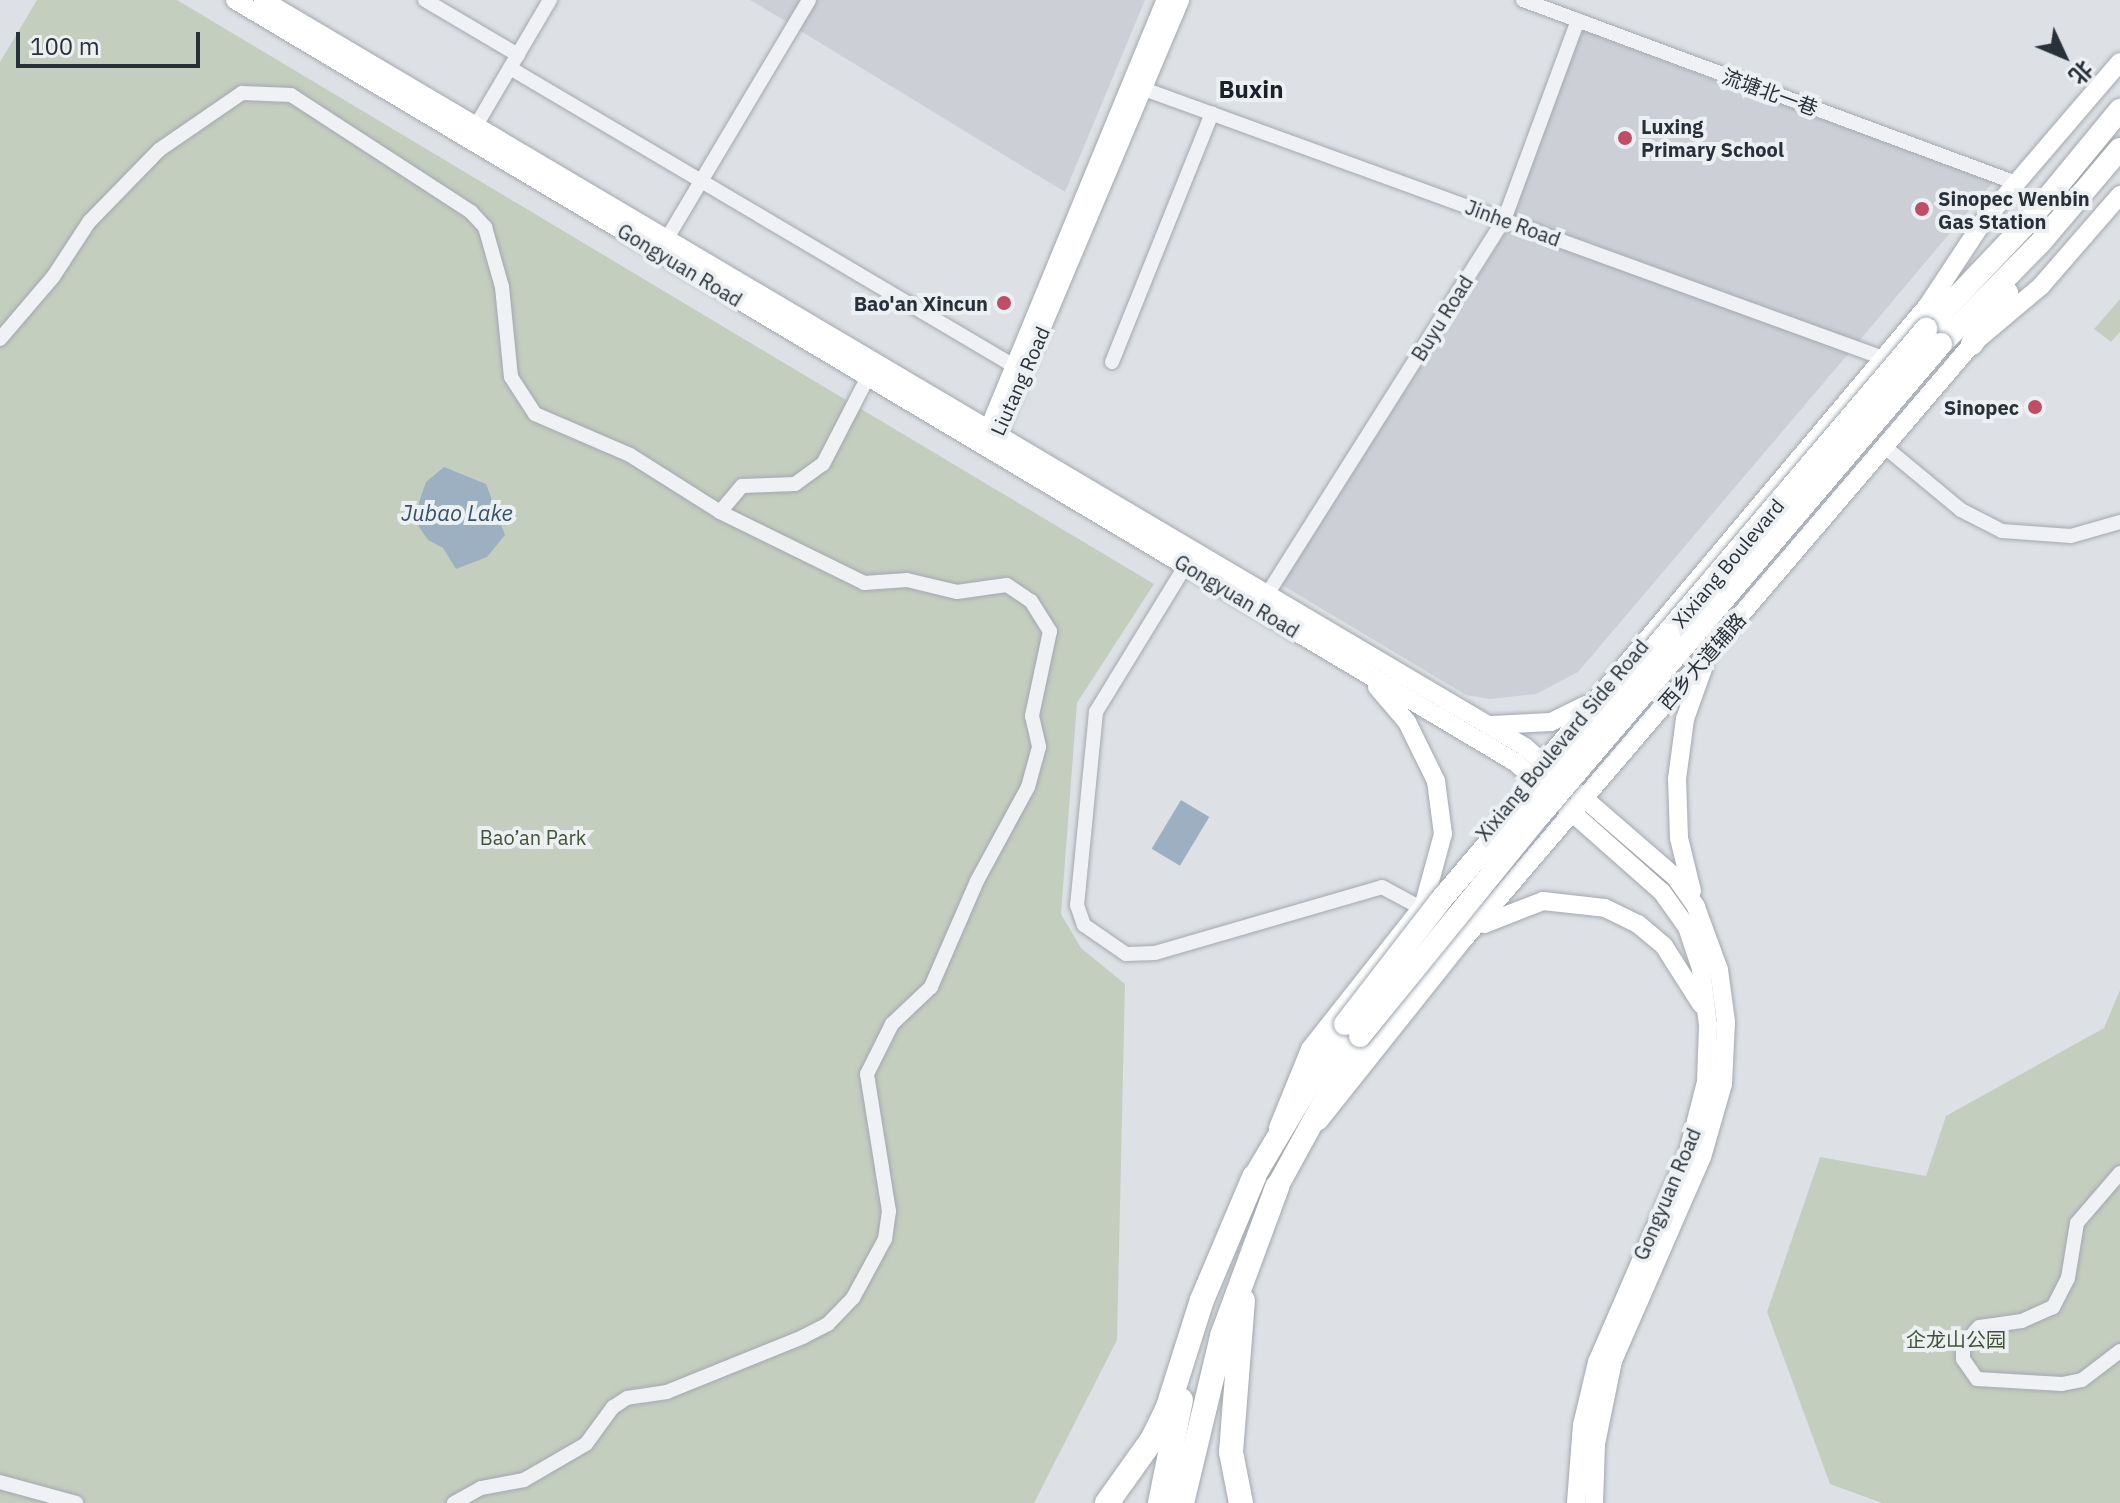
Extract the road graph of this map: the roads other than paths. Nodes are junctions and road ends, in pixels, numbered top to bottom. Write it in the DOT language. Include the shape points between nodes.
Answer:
graph roads {
  1 [pos="235,0"];
  2 [pos="263,0"];
  3 [pos="425,0"];
  4 [pos="550,0"];
  5 [pos="809,0"];
  6 [pos="1166,0"];
  7 [pos="1180,0"];
  8 [pos="1523,0"];
  9 [pos="1578,20"];
  10 [pos="514,62"];
  11 [pos="2120,62"];
  12 [pos="1144,89"];
  13 [pos="2117,109"];
  14 [pos="1212,113"];
  15 [pos="472,132"];
  16 [pos="2120,149"];
  17 [pos="701,181"];
  18 [pos="2016,183"];
  19 [pos="2120,195"];
  20 [pos="1504,220"];
  21 [pos="2026,224"];
  22 [pos="666,240"];
  23 [pos="2041,242"];
  24 [pos="1928,305"];
  25 [pos="1934,337"];
  26 [pos="0,339"];
  27 [pos="1972,344"];
  28 [pos="1883,358"];
  29 [pos="1112,362"];
  30 [pos="1014,366"];
  31 [pos="868,377"];
  32 [pos="991,439"];
  33 [pos="1885,447"];
  34 [pos="720,512"];
  35 [pos="2120,522"];
  36 [pos="1190,559"];
  37 [pos="1266,596"];
  38 [pos="1712,649"];
  39 [pos="1361,670"];
  40 [pos="1612,681"];
  41 [pos="1666,703"];
  42 [pos="1477,721"];
  43 [pos="1545,760"];
  44 [pos="1533,775"];
  45 [pos="1586,797"];
  46 [pos="1573,811"];
  47 [pos="1461,861"];
  48 [pos="1497,901"];
  49 [pos="1696,907"];
  50 [pos="1421,908"];
  51 [pos="1463,940"];
  52 [pos="1708,1025"];
  53 [pos="1352,1030"];
  54 [pos="1276,1138"];
  55 [pos="1299,1142"];
  56 [pos="2120,1173"];
  57 [pos="1254,1177"];
  58 [pos="1277,1187"];
  59 [pos="1244,1269"];
  60 [pos="1202,1300"];
  61 [pos="2120,1351"];
  62 [pos="1178,1471"];
  63 [pos="0,1482"];
  64 [pos="76,1503"];
  65 [pos="454,1503"];
  66 [pos="1107,1503"];
  67 [pos="1160,1503"];
  68 [pos="1182,1503"];
  69 [pos="1241,1503"];
  70 [pos="1576,1503"];
  71 [pos="1594,1503"];
  1 -- 15 [label="main road, Gongyuan Road"];
  2 -- 15 [label="main road, Gongyuan Road"];
  3 -- 10 [label="street"];
  4 -- 10 [label="street"];
  5 -- 17 [label="street"];
  6 -- 30 [label="main road, Liutang Road"];
  7 -- 12 [label="main road, Liutang Road"];
  8 -- 9 [label="street, 流塘北一巷"];
  9 -- 18 [label="street, 流塘北一巷"];
  9 -- 20 [label="street, Buyu Road"];
  10 -- 15 [label="street"];
  10 -- 17 [label="street"];
  11 -- 18 [label="main road, Xixiang Boulevard Side Road"];
  12 -- 14 [label="street, Jinhe Road"];
  12 -- 32 [label="main road, Liutang Road"];
  13 -- 21 [label="main road, Xixiang Boulevard"];
  14 -- 20 [label="street, Jinhe Road"];
  14 -- 29 [label="street"];
  15 -- 22 [label="main road, Gongyuan Road"];
  15 -- 31 [label="main road, Gongyuan Road"];
  16 -- 23 [label="main road, Xixiang Boulevard"];
  17 -- 22 [label="street"];
  17 -- 30 [label="street"];
  18 -- 24 [label="main road, Xixiang Boulevard Side Road"];
  19 -- 27 [label="main road, 西乡大道辅路" via="2041,286"];
  20 -- 28 [label="street, Jinhe Road"];
  20 -- 37 [label="street, Buyu Road"];
  21 -- 24 [label="main road"];
  21 -- 25 [label="main road, Xixiang Boulevard"];
  22 -- 32 [label="main road, Gongyuan Road"];
  23 -- 25 [label="main road, Xixiang Boulevard"];
  23 -- 27 [label="main road"];
  24 -- 28 [label="main road, Xixiang Boulevard Side Road"];
  25 -- 53 [label="main road, Xixiang Boulevard, bridge" via="1440,901"];
  26 -- 34 [label="street" via="53,277 89,222 159,150 242,93 291,95 471,212 485,227 502,287 511,377 535,414 630,455"];
  27 -- 33 [label="main road, 西乡大道辅路"];
  28 -- 40 [label="main road, Xixiang Boulevard Side Road"];
  30 -- 32 [label="main road, Liutang Road"];
  31 -- 32 [label="main road, Gongyuan Road"];
  31 -- 34 [label="street" via="823,464 795,484 742,486"];
  32 -- 36 [label="main road, Gongyuan Road"];
  33 -- 35 [label="street" via="1961,510 2002,531 2071,536"];
  33 -- 38 [label="main road, 西乡大道辅路"];
  34 -- 65 [label="street" via="864,583 907,580 957,592 1007,585 1031,601 1050,631 1032,716 1039,747 1028,787 977,881 931,987 892,1024 874,1052 867,1074 889,1211 885,1239 853,1298 828,1324 803,1337 667,1392 627,1398 613,1407 586,1444 524,1480 481,1488"];
  36 -- 37 [label="main road, Gongyuan Road"];
  36 -- 39 [label="main road, Gongyuan Road"];
  36 -- 50 [label="street" via="1096,712 1077,905 1084,925 1126,954 1155,953 1382,887"];
  37 -- 42 [label="main road, Gongyuan Road"];
  38 -- 41 [label="main road, 西乡大道辅路"];
  38 -- 49 [label="main road" via="1691,700 1678,763 1679,838"];
  39 -- 44 [label="main road, Gongyuan Road"];
  39 -- 50 [label="main road" via="1407,722 1436,781 1440,859"];
  40 -- 41 [label="main road" via="1628,706 1644,711"];
  40 -- 42 [label="main road" via="1551,722 1503,727"];
  40 -- 43 [label="main road, Xixiang Boulevard Side Road"];
  41 -- 45 [label="main road, 西乡大道辅路"];
  42 -- 43 [label="main road, Gongyuan Road"];
  43 -- 44 [label="main road, Xixiang Boulevard Side Road"];
  43 -- 45 [label="main road, Gongyuan Road"];
  44 -- 46 [label="main road, Gongyuan Road"];
  44 -- 47 [label="main road, Xixiang Boulevard Side Road"];
  45 -- 46 [label="main road, 西乡大道辅路"];
  45 -- 49 [label="main road, Gongyuan Road" via="1666,868"];
  46 -- 48 [label="main road, 西乡大道辅路"];
  46 -- 52 [label="main road, Gongyuan Road" via="1679,914 1701,969"];
  47 -- 48 [label="main road" via="1483,855 1500,866 1504,887"];
  47 -- 50 [label="main road, Xixiang Boulevard Side Road"];
  48 -- 51 [label="main road, 西乡大道辅路"];
  49 -- 71 [label="main road, Gongyuan Road" via="1713,945 1724,997 1723,1084 1702,1157 1613,1361 1596,1444"];
  50 -- 54 [label="main road, Xixiang Boulevard Side Road" via="1310,1049 1282,1109"];
  51 -- 52 [label="main road" via="1501,914 1543,901 1605,908 1638,924 1674,957"];
  51 -- 55 [label="main road, 西乡大道辅路" via="1348,1090"];
  52 -- 70 [label="main road, Gongyuan Road" via="1706,1082 1695,1133 1611,1323 1590,1385"];
  53 -- 54 [label="main road"];
  53 -- 55 [label="main road"];
  54 -- 57 [label="main road"];
  55 -- 58 [label="main road"];
  56 -- 61 [label="street" via="2077,1223 2068,1278 2053,1307 2031,1319 1979,1327 1963,1346 1963,1359 1977,1379 2062,1384 2082,1380"];
  57 -- 60 [label="highway"];
  58 -- 59 [label="highway"];
  59 -- 62 [label="highway"];
  59 -- 69 [label="highway" via="1231,1452"];
  60 -- 62 [label="highway"];
  60 -- 66 [label="highway" via="1168,1407 1152,1440"];
  62 -- 67 [label="highway"];
  62 -- 68 [label="highway"];
  63 -- 64 [label="street"];
}
